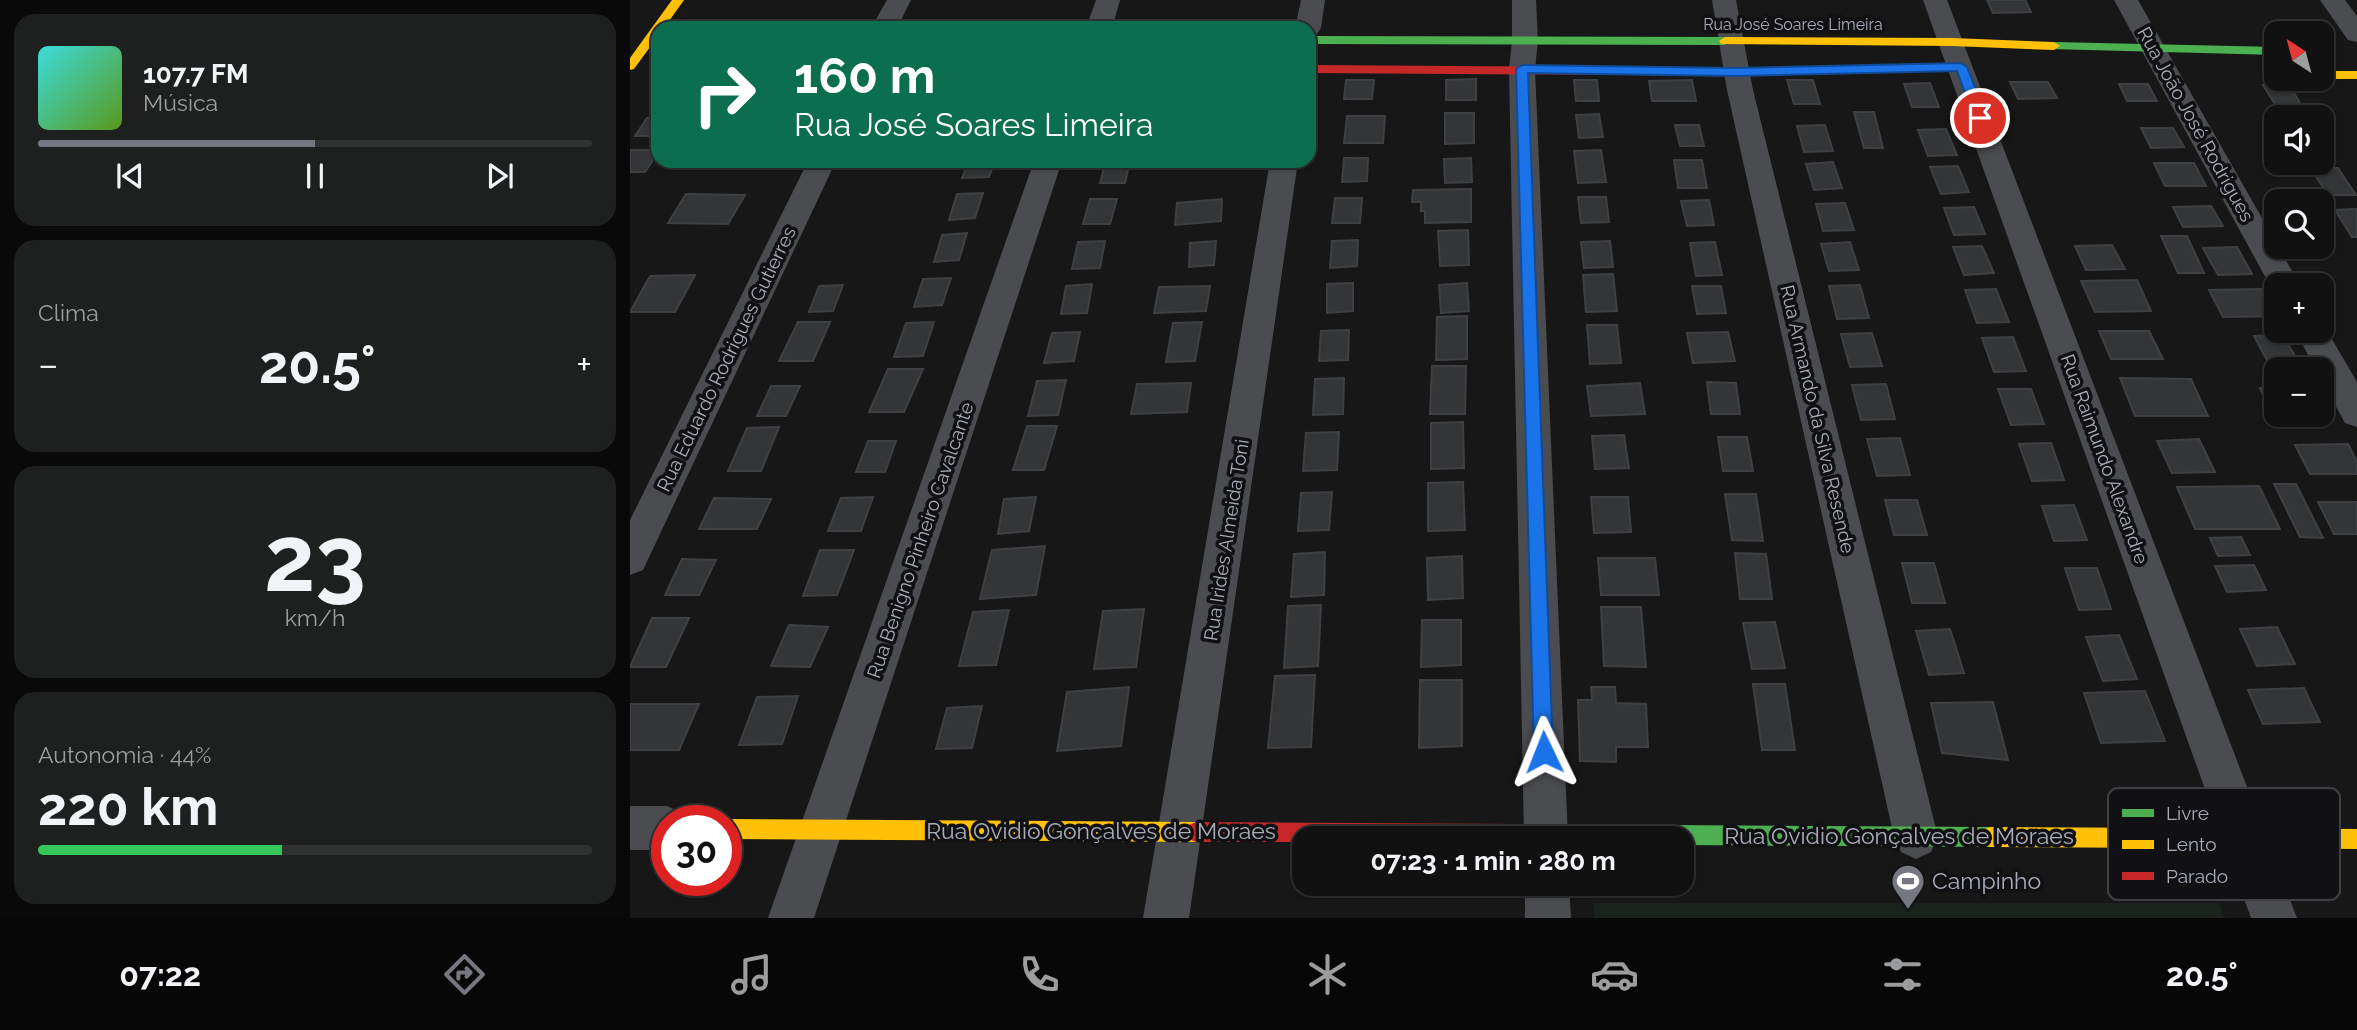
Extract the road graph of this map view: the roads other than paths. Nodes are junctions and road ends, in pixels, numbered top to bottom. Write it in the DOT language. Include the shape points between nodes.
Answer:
graph roads {
  1 [pos="678,0"];
  2 [pos="899,0"];
  3 [pos="1108,0"];
  4 [pos="1313,0"];
  5 [pos="1524,0"];
  6 [pos="1724,0"];
  7 [pos="1935,0"];
  8 [pos="2126,0"];
  9 [pos="2332,0"];
  10 [pos="664,21"];
  11 [pos="888,21"];
  12 [pos="1100,21"];
  13 [pos="1309,21"];
  14 [pos="2357,34"];
  15 [pos="651,37"];
  16 [pos="630,38"];
  17 [pos="1316,40"];
  18 [pos="651,41"];
  19 [pos="2264,53"];
  20 [pos="1524,55"];
  21 [pos="1735,57"];
  22 [pos="1963,59"];
  23 [pos="630,66"];
  24 [pos="2163,66"];
  25 [pos="649,68"];
  26 [pos="1316,69"];
  27 [pos="2334,75"];
  28 [pos="2357,75"];
  29 [pos="819,168"];
  30 [pos="1046,168"];
  31 [pos="1283,168"];
  32 [pos="2279,273"];
  33 [pos="2318,343"];
  34 [pos="2357,413"];
  35 [pos="630,558"];
  36 [pos="2227,788"];
  37 [pos="1546,826"];
  38 [pos="630,828"];
  39 [pos="651,828"];
  40 [pos="742,829"];
  41 [pos="822,829"];
  42 [pos="1181,831"];
  43 [pos="1292,833"];
  44 [pos="1694,836"];
  45 [pos="1916,837"];
  46 [pos="2108,838"];
  47 [pos="1547,896"];
  48 [pos="2267,900"];
  49 [pos="791,918"];
  50 [pos="1166,918"];
  51 [pos="1548,918"];
  52 [pos="2274,918"];
  1 -- 10 [label="street"];
  2 -- 11 [label="street"];
  3 -- 12 [label="street"];
  4 -- 13 [label="street"];
  5 -- 20 [label="street"];
  6 -- 21 [label="street, Rua Armando da Silva Resende"];
  7 -- 22 [label="street, Rua Raimundo Alexandre"];
  8 -- 24 [label="street, Rua João José Rodrigues"];
  9 -- 14 [label="street"];
  15 -- 16 [label="street"];
  17 -- 20 [label="street, Rua José Soares Limeira"];
  18 -- 23 [label="street"];
  19 -- 24 [label="street, Rua José Soares Limeira"];
  20 -- 21 [label="street, Rua José Soares Limeira"];
  20 -- 21 [label="street, Rua José Soares Limeira"];
  20 -- 26 [label="street, Rua José Soares Limeira"];
  20 -- 37 [label="street"];
  21 -- 22 [label="street, Rua José Soares Limeira"];
  21 -- 22 [label="street, Rua José Soares Limeira"];
  21 -- 45 [label="street, Rua Armando da Silva Resende"];
  22 -- 24 [label="street, Rua José Soares Limeira"];
  22 -- 36 [label="street, Rua Raimundo Alexandre"];
  23 -- 25 [label="street"];
  24 -- 32 [label="street, Rua João José Rodrigues"];
  27 -- 28 [label="street"];
  29 -- 35 [label="street, Rua Eduardo Rodrigues Gutierres"];
  30 -- 41 [label="street, Rua Benigno Pinheiro Cavalcante"];
  31 -- 42 [label="street, Rua Irides Almeida Toni"];
  33 -- 34 [label="street"];
  38 -- 39 [label="street"];
  40 -- 41 [label="street, Rua Ovidio Gonçalves de Moraes"];
  41 -- 42 [label="street, Rua Ovidio Gonçalves de Moraes"];
  41 -- 49 [label="street, Rua Benigno Pinheiro Cavalcante"];
  42 -- 43 [label="street, Rua Ovidio Gonçalves de Moraes"];
  42 -- 50 [label="street, Rua Irides Almeida Toni"];
  44 -- 45 [label="street, Rua Ovidio Gonçalves de Moraes"];
  45 -- 46 [label="street, Rua Ovidio Gonçalves de Moraes"];
  47 -- 51 [label="street"];
  48 -- 52 [label="street, Rua Raimundo Alexandre"];
}
